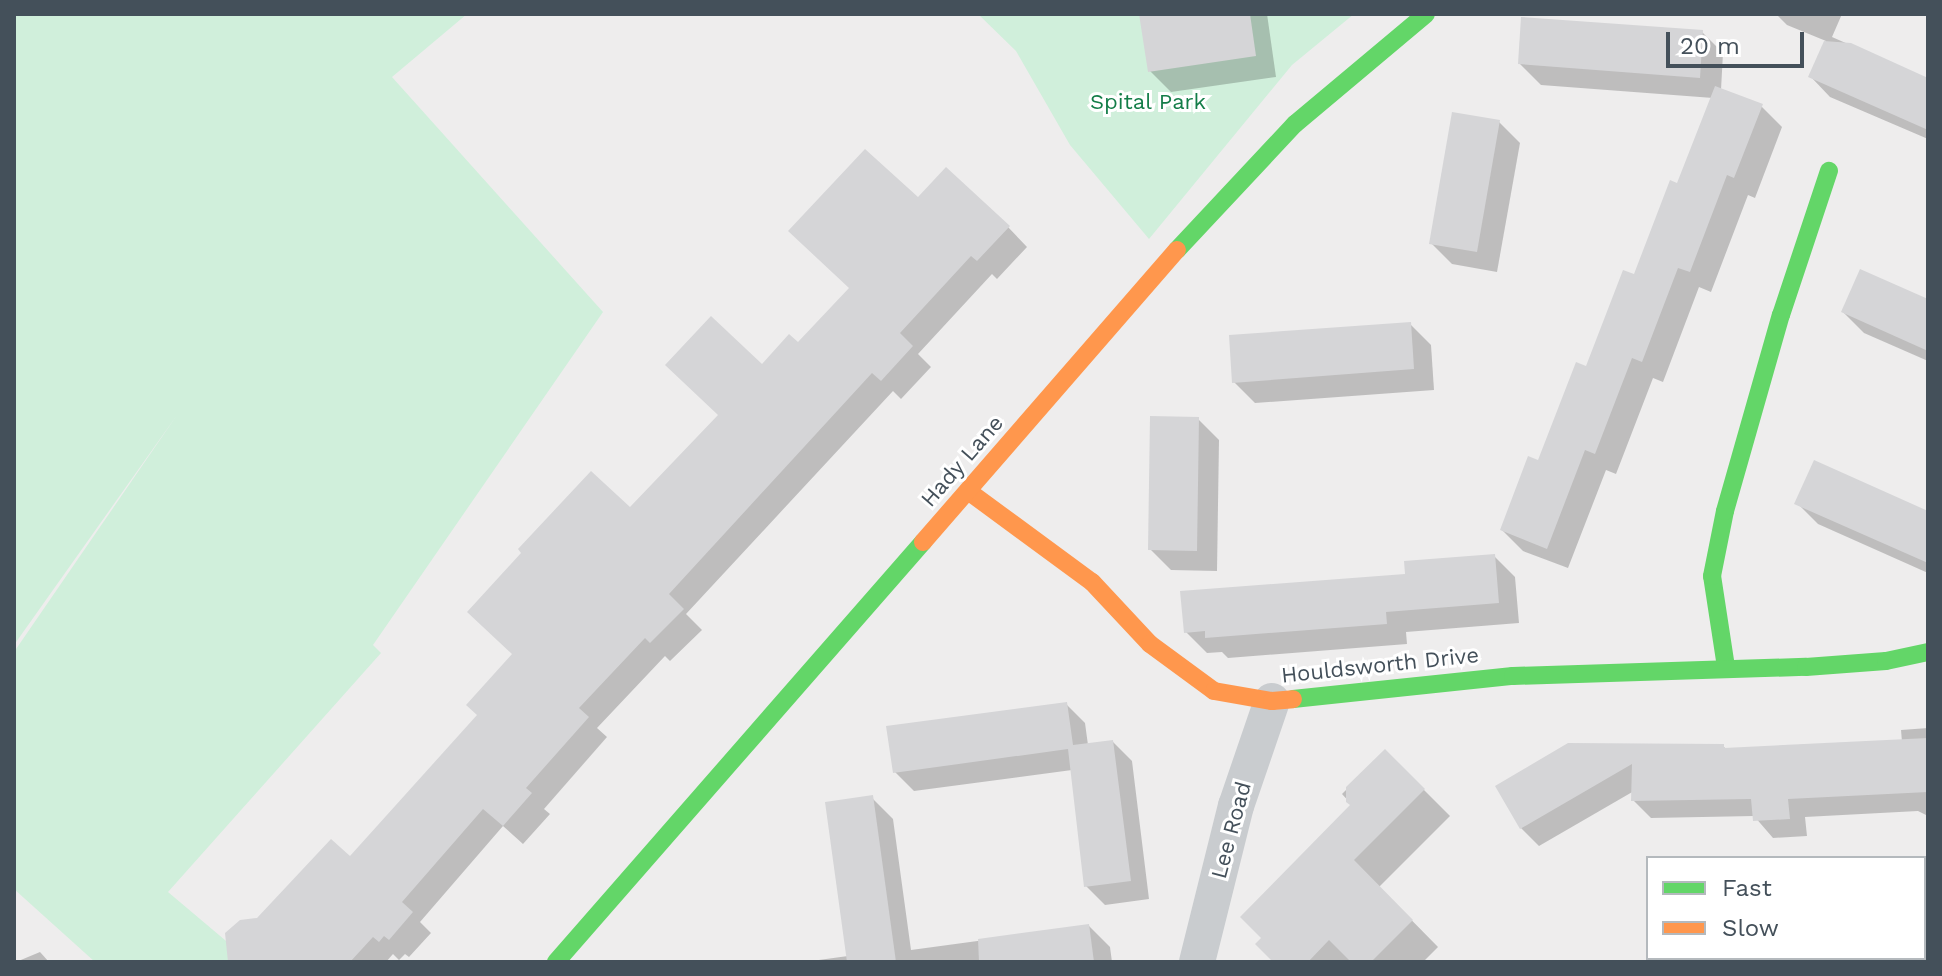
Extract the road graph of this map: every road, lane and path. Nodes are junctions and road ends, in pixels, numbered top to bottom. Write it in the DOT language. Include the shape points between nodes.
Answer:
graph roads {
  1 [pos="1426,14"];
  2 [pos="1829,171"];
  3 [pos="968,491"];
  4 [pos="1928,652"];
  5 [pos="1726,667"];
  6 [pos="1272,701"];
  7 [pos="556,962"];
  8 [pos="1197,962"];
  1 -- 3 [label="street, Hady Lane" via="1295,124 1167,261"];
  2 -- 5 [label="street" via="1725,511 1712,576"];
  3 -- 6 [label="street, Houldsworth Drive" via="1092,582 1150,644 1214,691"];
  3 -- 7 [label="street, Hady Lane"];
  4 -- 5 [label="street, Houldsworth Drive" via="1886,661"];
  5 -- 6 [label="street, Houldsworth Drive" via="1513,676"];
  6 -- 8 [label="street, Lee Road" via="1236,806"];
}
